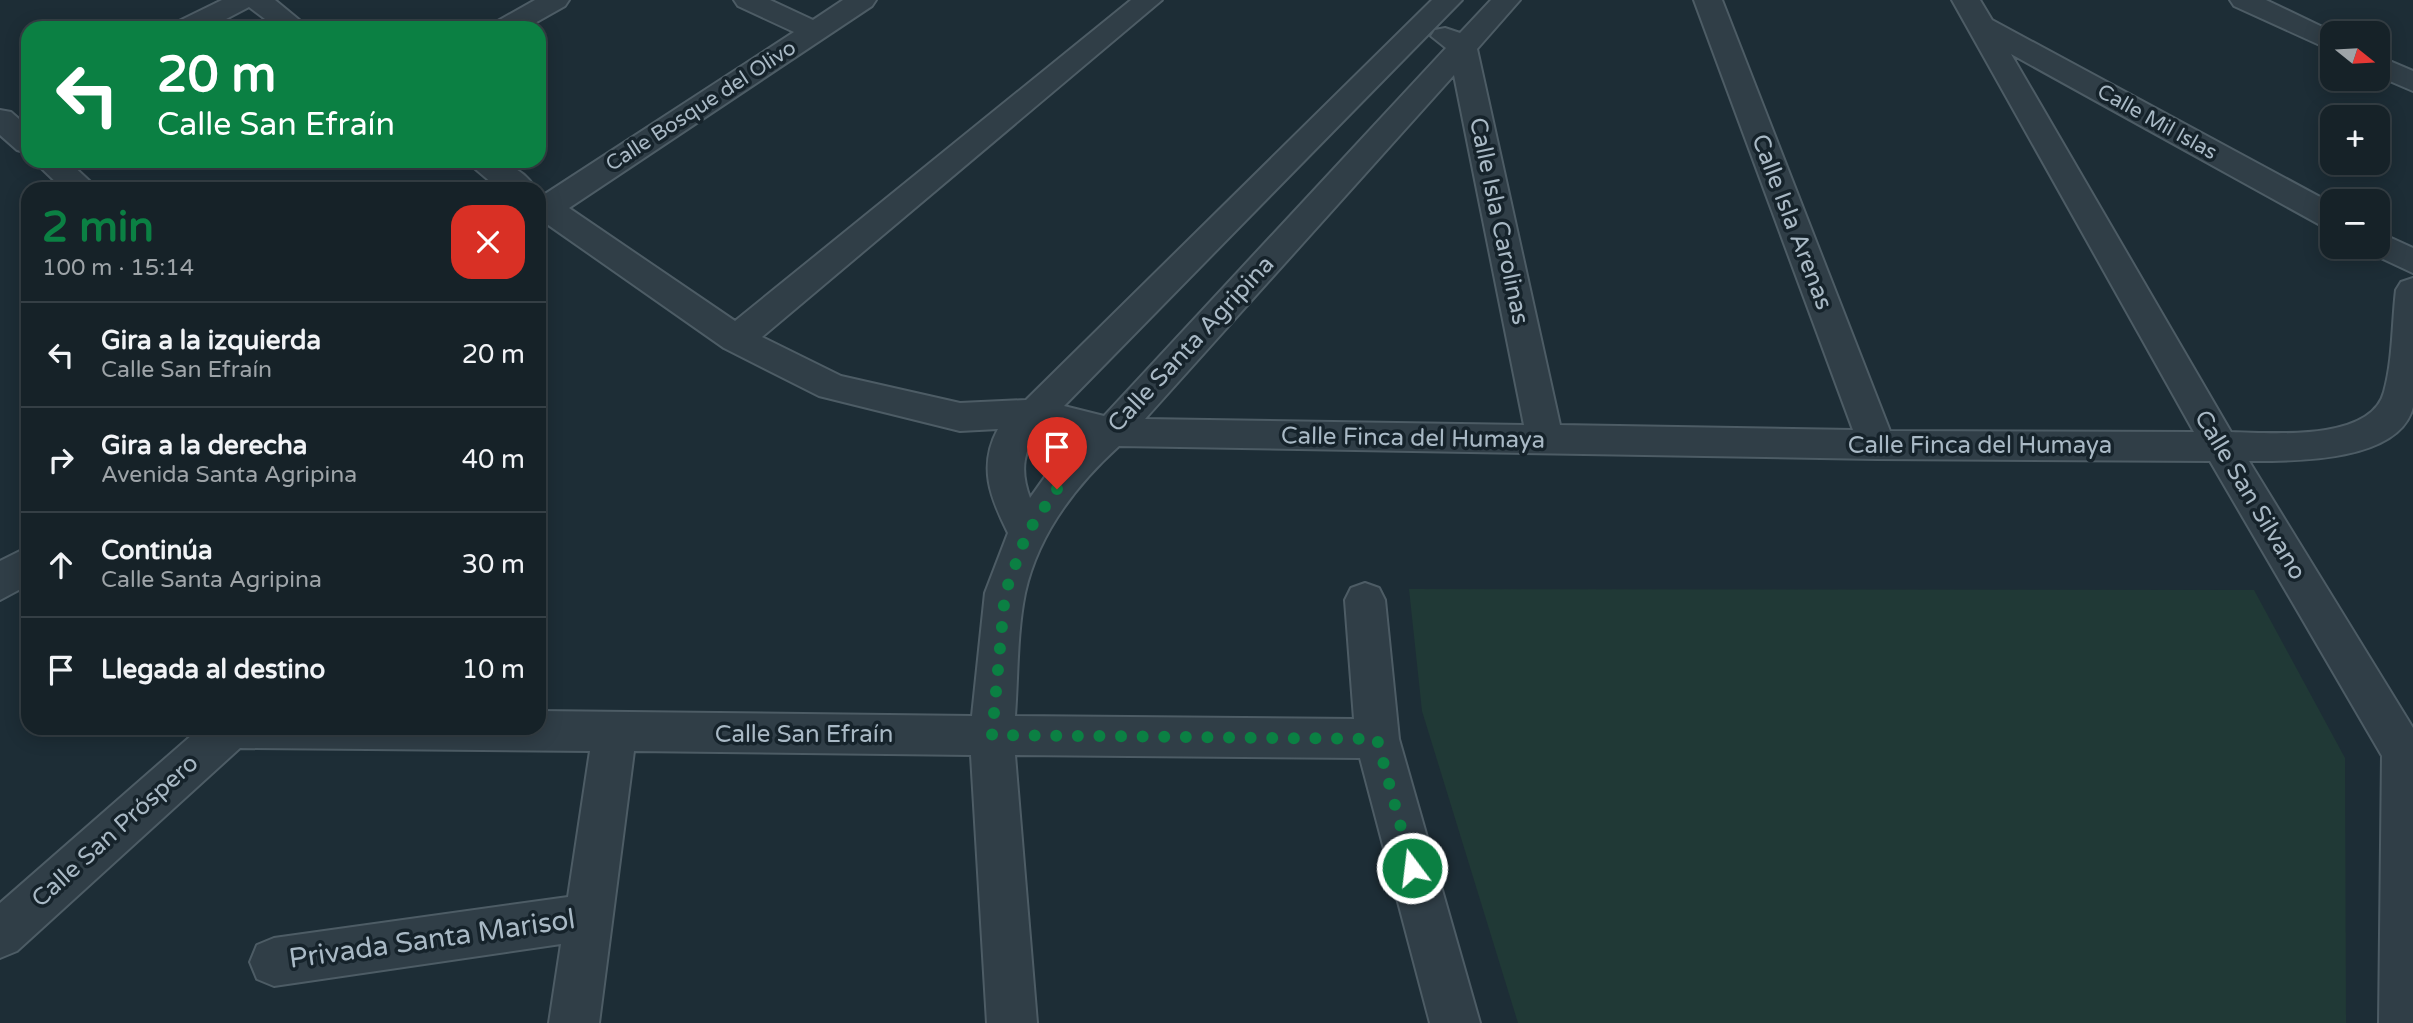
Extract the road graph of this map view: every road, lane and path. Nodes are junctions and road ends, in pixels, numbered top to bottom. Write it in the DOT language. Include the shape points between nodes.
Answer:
graph roads {
  1 [pos="243,0"];
  2 [pos="257,0"];
  3 [pos="555,0"];
  4 [pos="748,0"];
  5 [pos="862,0"];
  6 [pos="1148,0"];
  7 [pos="1448,0"];
  8 [pos="1506,0"];
  9 [pos="1707,0"];
  10 [pos="2244,0"];
  11 [pos="1974,13"];
  12 [pos="201,21"];
  13 [pos="286,21"];
  14 [pos="518,21"];
  15 [pos="1425,24"];
  16 [pos="815,31"];
  17 [pos="2320,37"];
  18 [pos="1462,46"];
  19 [pos="2390,71"];
  20 [pos="2413,82"];
  21 [pos="8,118"];
  22 [pos="21,134"];
  23 [pos="57,168"];
  24 [pos="491,168"];
  25 [pos="74,182"];
  26 [pos="510,182"];
  27 [pos="546,205"];
  28 [pos="546,211"];
  29 [pos="2320,211"];
  30 [pos="2390,250"];
  31 [pos="2413,262"];
  32 [pos="2413,290"];
  33 [pos="736,339"];
  34 [pos="1036,413"];
  35 [pos="960,416"];
  36 [pos="1111,432"];
  37 [pos="1545,439"];
  38 [pos="1877,445"];
  39 [pos="2221,447"];
  40 [pos="1003,460"];
  41 [pos="1027,533"];
  42 [pos="21,567"];
  43 [pos="0,583"];
  44 [pos="1366,600"];
  45 [pos="546,731"];
  46 [pos="615,732"];
  47 [pos="223,735"];
  48 [pos="992,735"];
  49 [pos="1377,739"];
  50 [pos="2409,753"];
  51 [pos="589,916"];
  52 [pos="0,934"];
  53 [pos="274,962"];
  54 [pos="574,1023"];
  55 [pos="1012,1023"];
  56 [pos="1455,1023"];
  57 [pos="2404,1023"];
  1 -- 12 [label="street"];
  2 -- 13 [label="street"];
  3 -- 14 [label="street"];
  4 -- 16 [label="street"];
  5 -- 16 [label="street, Calle Bosque del Olivo"];
  6 -- 33 [label="street"];
  7 -- 15 [label="street"];
  8 -- 18 [label="street, Calle Santa Agripina"];
  9 -- 38 [label="street, Calle Isla Arenas"];
  10 -- 17 [label="street"];
  11 -- 29 [label="street, Calle Mil Islas"];
  11 -- 39 [label="street, Calle San Silvano"];
  15 -- 18 [label="street"];
  15 -- 34 [label="street"];
  16 -- 27 [label="street, Calle Bosque del Olivo"];
  18 -- 36 [label="street, Calle Santa Agripina"];
  18 -- 37 [label="street, Calle Isla Carolinas"];
  19 -- 20 [label="street"];
  21 -- 22 [label="street"];
  23 -- 25 [label="street"];
  24 -- 26 [label="street"];
  28 -- 33 [label="street, Calle Finca del Humaya"];
  30 -- 31 [label="street"];
  32 -- 39 [label="street, Calle Finca del Humaya" via="2402,393 2385,422 2339,443"];
  33 -- 35 [label="street, Calle Finca del Humaya" via="832,387"];
  34 -- 35 [label="street, Calle Finca del Humaya"];
  34 -- 36 [label="street, Calle Finca del Humaya"];
  34 -- 40 [label="street" via="1013,435"];
  35 -- 40 [label="street"];
  36 -- 37 [label="street, Calle Finca del Humaya"];
  36 -- 41 [label="street, Calle Santa Agripina" via="1072,467"];
  37 -- 38 [label="street, Calle Finca del Humaya"];
  38 -- 39 [label="street, Calle Finca del Humaya"];
  39 -- 50 [label="street, Calle San Silvano"];
  40 -- 41 [label="street" via="1008,494"];
  41 -- 48 [label="street, Calle Santa Agripina" via="1005,593"];
  42 -- 43 [label="street"];
  44 -- 49 [label="street"];
  45 -- 46 [label="street, Calle San Efraín"];
  46 -- 48 [label="street, Calle San Efraín"];
  46 -- 51 [label="street"];
  47 -- 52 [label="street, Calle San Próspero"];
  48 -- 49 [label="street, Calle San Efraín"];
  48 -- 55 [label="street, Calle Santa Agripina"];
  49 -- 56 [label="street"];
  50 -- 57 [label="street, Calle San Silvano"];
  51 -- 53 [label="street, Privada Santa Marisol"];
  51 -- 54 [label="street"];
}
